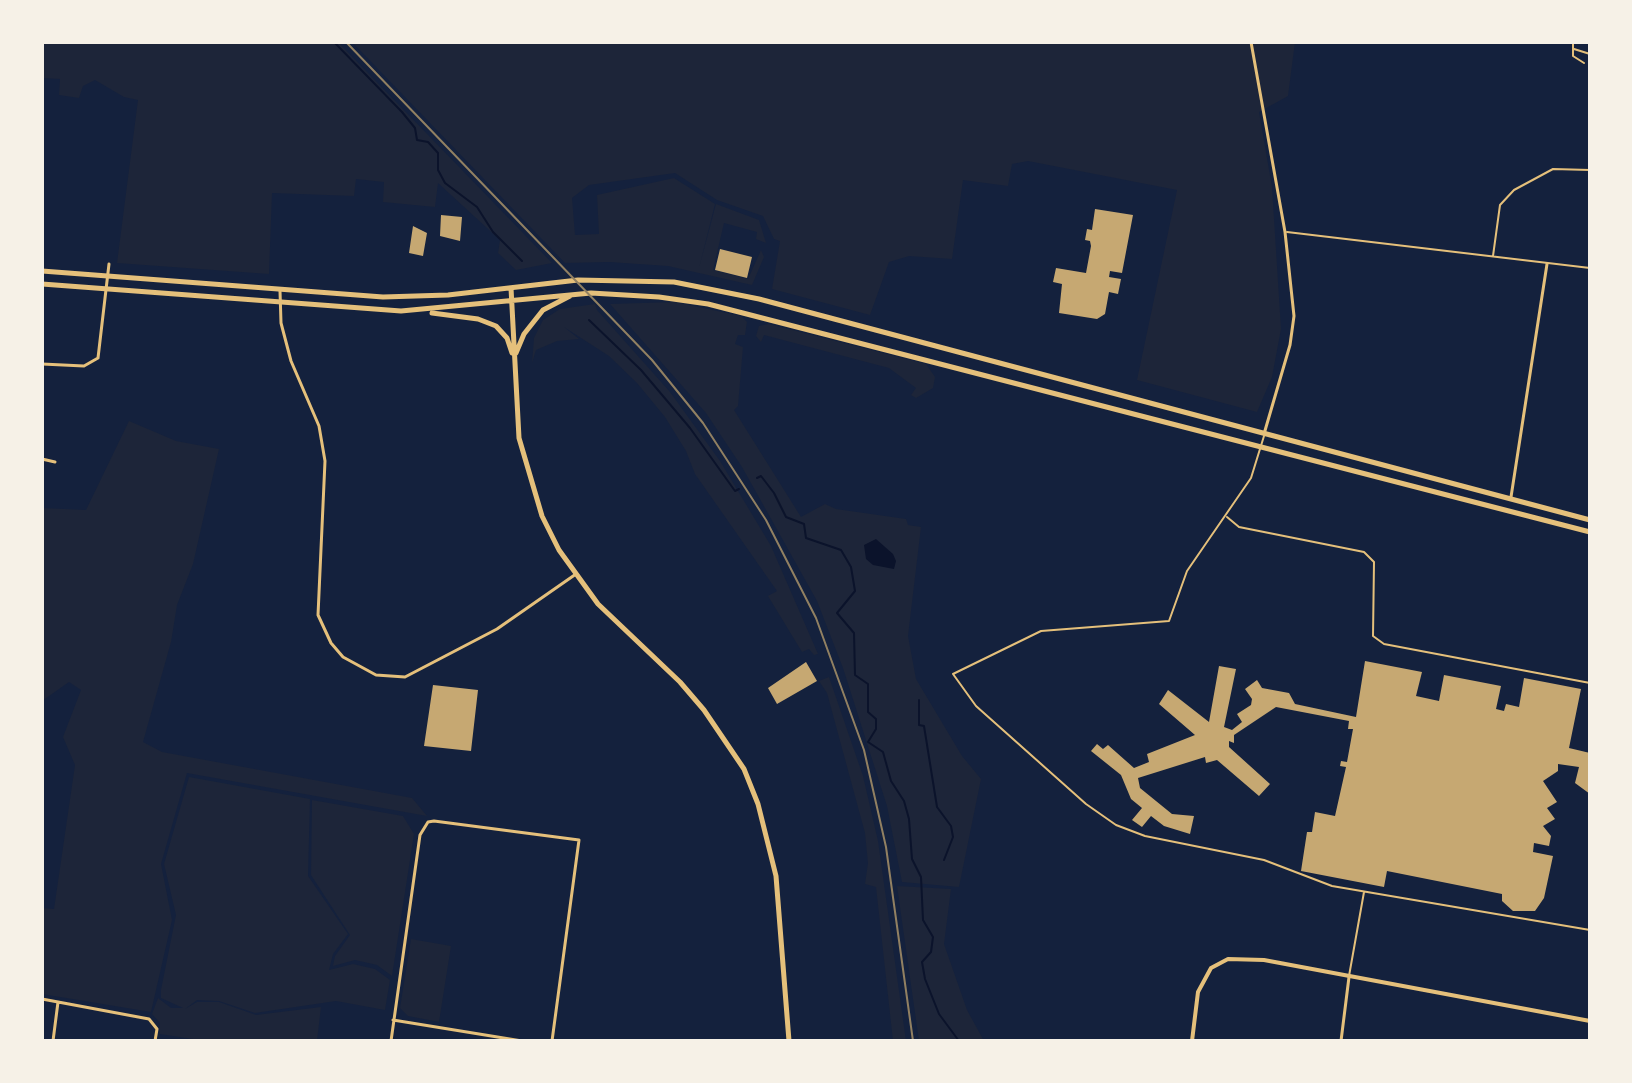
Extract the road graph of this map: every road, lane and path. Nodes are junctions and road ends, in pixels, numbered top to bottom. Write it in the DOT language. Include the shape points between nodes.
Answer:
graph roads {
  1 [pos="1251,42"];
  2 [pos="1573,42"];
  3 [pos="1573,48"];
  4 [pos="1590,54"];
  5 [pos="1584,63"];
  6 [pos="1590,170"];
  7 [pos="1285,232"];
  8 [pos="1493,256"];
  9 [pos="109,264"];
  10 [pos="1547,264"];
  11 [pos="1590,268"];
  12 [pos="42,271"];
  13 [pos="107,276"];
  14 [pos="42,284"];
  15 [pos="511,288"];
  16 [pos="280,289"];
  17 [pos="106,290"];
  18 [pos="572,294"];
  19 [pos="512,301"];
  20 [pos="279,303"];
  21 [pos="422,312"];
  22 [pos="514,358"];
  23 [pos="42,364"];
  24 [pos="1264,434"];
  25 [pos="1261,447"];
  26 [pos="42,459"];
  27 [pos="55,462"];
  28 [pos="1511,500"];
  29 [pos="1226,516"];
  30 [pos="1590,520"];
  31 [pos="1590,532"];
  32 [pos="576,574"];
  33 [pos="1590,683"];
  34 [pos="1364,890"];
  35 [pos="1590,930"];
  36 [pos="1349,976"];
  37 [pos="42,999"];
  38 [pos="58,1002"];
  39 [pos="393,1020"];
  40 [pos="1590,1021"];
  41 [pos="53,1041"];
  42 [pos="155,1041"];
  43 [pos="391,1041"];
  44 [pos="522,1041"];
  45 [pos="552,1041"];
  46 [pos="789,1041"];
  47 [pos="1192,1041"];
  48 [pos="1341,1041"];
  1 -- 7 [label="street"];
  2 -- 3 [label="lane"];
  3 -- 4 [label="lane"];
  3 -- 5 [label="lane" via="1573,56"];
  6 -- 8 [label="lane" via="1553,169 1514,190 1500,205"];
  7 -- 8 [label="lane"];
  7 -- 24 [label="street" via="1294,316"];
  8 -- 10 [label="lane"];
  9 -- 13 [label="street"];
  10 -- 11 [label="lane"];
  10 -- 28 [label="street"];
  12 -- 13 [label="main road"];
  13 -- 16 [label="main road"];
  13 -- 17 [label="street"];
  14 -- 17 [label="main road"];
  15 -- 16 [label="main road" via="408,297"];
  15 -- 19 [label="main road"];
  15 -- 24 [label="main road" via="629,279 708,288"];
  16 -- 20 [label="street"];
  17 -- 20 [label="main road"];
  17 -- 23 [label="street" via="98,358 84,366"];
  18 -- 19 [label="main road"];
  18 -- 22 [label="main road" via="543,310"];
  18 -- 25 [label="main road" via="708,304"];
  19 -- 21 [label="main road"];
  19 -- 22 [label="main road"];
  20 -- 21 [label="main road"];
  20 -- 32 [label="street" via="291,361 319,426 325,461 318,615 343,657 376,675 405,677 476,641"];
  21 -- 22 [label="main road" via="496,326"];
  22 -- 32 [label="main road" via="519,438 529,482 550,533"];
  24 -- 25 [label="lane"];
  24 -- 28 [label="main road"];
  25 -- 29 [label="lane" via="1251,478"];
  25 -- 31 [label="main road"];
  26 -- 27 [label="street"];
  28 -- 30 [label="main road"];
  29 -- 33 [label="lane" via="1239,527 1364,552 1374,562 1373,636 1384,644"];
  29 -- 34 [label="lane" via="1187,571 1169,621 1041,631 953,674 976,706 1116,825 1145,836 1264,860 1332,886"];
  32 -- 46 [label="main road" via="624,631 680,682 744,769 776,876"];
  34 -- 35 [label="lane"];
  34 -- 36 [label="lane"];
  36 -- 40 [label="street"];
  36 -- 47 [label="street" via="1264,960 1228,959 1211,968 1198,992"];
  36 -- 48 [label="street"];
  37 -- 38 [label="street"];
  38 -- 41 [label="street"];
  38 -- 42 [label="street" via="149,1019 157,1029"];
  39 -- 43 [label="street"];
  39 -- 44 [label="street"];
  39 -- 45 [label="street" via="420,835 428,822 579,840"];
}
